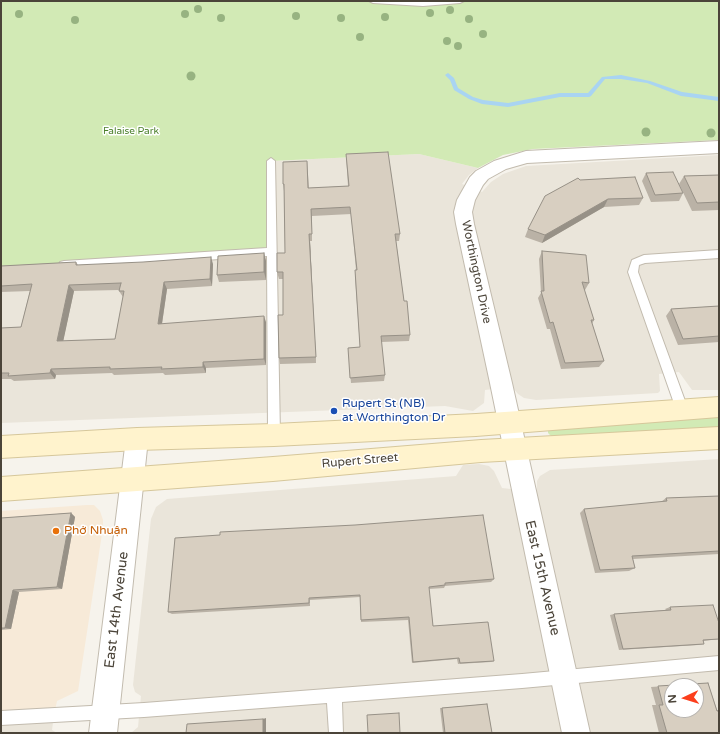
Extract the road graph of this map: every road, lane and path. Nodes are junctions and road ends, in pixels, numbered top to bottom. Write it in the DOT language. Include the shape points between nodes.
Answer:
graph roads {
  1 [pos="373,1"];
  2 [pos="460,1"];
  3 [pos="719,147"];
  4 [pos="271,161"];
  5 [pos="271,252"];
  6 [pos="719,254"];
  7 [pos="57,265"];
  8 [pos="719,407"];
  9 [pos="682,409"];
  10 [pos="509,422"];
  11 [pos="274,434"];
  12 [pos="719,438"];
  13 [pos="137,439"];
  14 [pos="1,447"];
  15 [pos="514,448"];
  16 [pos="132,480"];
  17 [pos="1,489"];
  18 [pos="719,664"];
  19 [pos="565,678"];
  20 [pos="334,695"];
  21 [pos="1,718"];
  22 [pos="104,722"];
  23 [pos="336,733"];
  24 [pos="576,733"];
  1 -- 2 [label="lane" via="422,4"];
  3 -- 10 [label="street, Worthington Drive" via="526,157 496,167 476,181 463,212"];
  4 -- 5 [label="lane"];
  5 -- 7 [label="lane"];
  5 -- 11 [label="lane"];
  6 -- 9 [label="lane" via="644,259 635,263 634,267 633,272"];
  8 -- 9 [label="street"];
  9 -- 10 [label="street"];
  10 -- 11 [label="street"];
  10 -- 15 [label="street, East 15th Avenue"];
  11 -- 13 [label="street"];
  12 -- 15 [label="street, Rupert Street"];
  13 -- 14 [label="street"];
  13 -- 16 [label="street, East 14th Avenue"];
  15 -- 16 [label="street, Rupert Street"];
  15 -- 19 [label="street, East 15th Avenue"];
  16 -- 17 [label="street, Rupert Street"];
  16 -- 22 [label="street, East 14th Avenue"];
  18 -- 19 [label="lane"];
  19 -- 20 [label="lane"];
  19 -- 24 [label="street, East 15th Avenue"];
  20 -- 22 [label="lane"];
  20 -- 23 [label="lane"];
  21 -- 22 [label="lane"];
}
